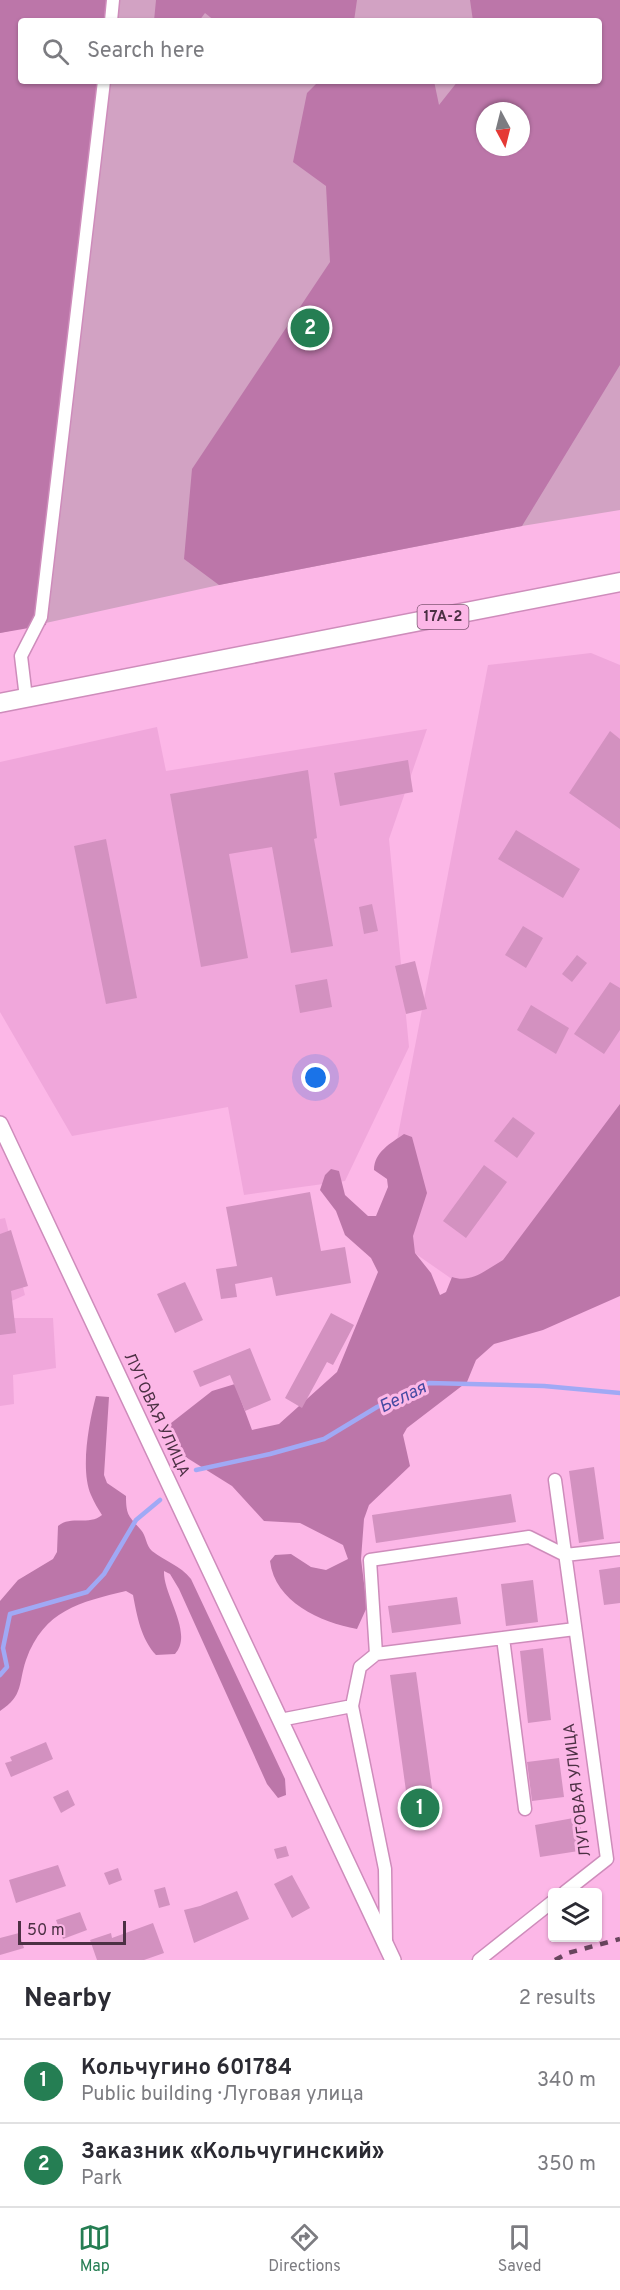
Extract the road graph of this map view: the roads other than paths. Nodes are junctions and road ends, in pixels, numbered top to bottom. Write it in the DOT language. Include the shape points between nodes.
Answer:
graph roads {
  1 [pos="113,0"];
  2 [pos="111,18"];
  3 [pos="104,84"];
  4 [pos="620,582"];
  5 [pos="26,698"];
  6 [pos="0,703"];
  7 [pos="0,1124"];
  8 [pos="555,1480"];
  9 [pos="620,1549"];
  10 [pos="565,1555"];
  11 [pos="575,1629"];
  12 [pos="503,1638"];
  13 [pos="376,1654"];
  14 [pos="352,1706"];
  15 [pos="280,1720"];
  16 [pos="525,1809"];
  17 [pos="571,1888"];
  18 [pos="548,1905"];
  19 [pos="390,1954"];
  20 [pos="478,1960"];
  1 -- 2 [label="street"];
  3 -- 5 [label="street" via="41,617 21,656"];
  4 -- 5 [label="main road, 17А-2"];
  5 -- 6 [label="main road, 17А-2"];
  7 -- 15 [label="street, ЛУГОВАЯ УЛИЦА"];
  8 -- 10 [label="street, ЛУГОВАЯ УЛИЦА"];
  9 -- 10 [label="street"];
  10 -- 11 [label="street, ЛУГОВАЯ УЛИЦА"];
  10 -- 13 [label="street" via="529,1537 370,1560"];
  11 -- 12 [label="street"];
  11 -- 17 [label="street, ЛУГОВАЯ УЛИЦА" via="607,1859"];
  12 -- 13 [label="street"];
  12 -- 16 [label="street"];
  13 -- 14 [label="street, ЛУГОВАЯ УЛИЦА" via="360,1667"];
  14 -- 15 [label="street"];
  14 -- 19 [label="street, ЛУГОВАЯ УЛИЦА" via="385,1869"];
  15 -- 19 [label="street, ЛУГОВАЯ УЛИЦА"];
  18 -- 20 [label="street"];
}
